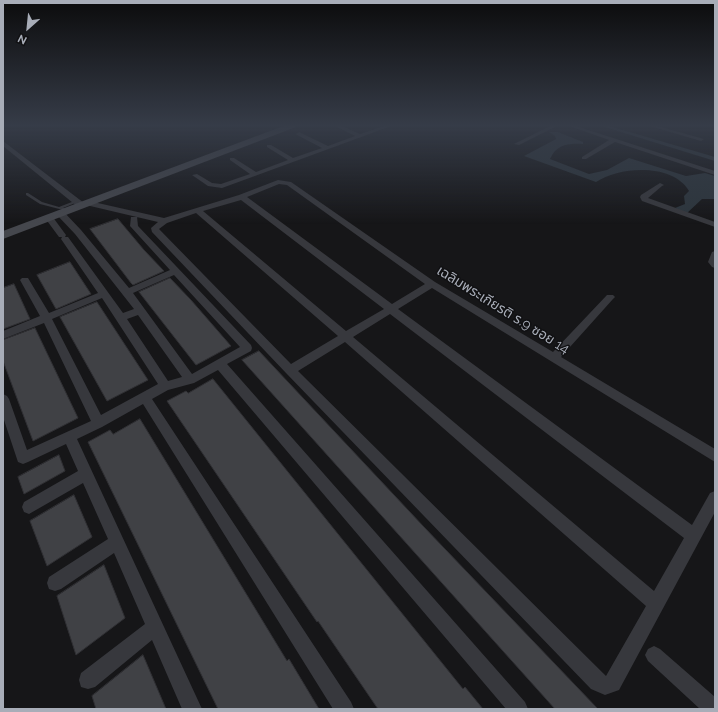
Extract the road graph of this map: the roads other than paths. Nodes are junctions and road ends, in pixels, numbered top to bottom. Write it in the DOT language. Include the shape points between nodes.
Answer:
graph roads {
  1 [pos="24,158"];
  2 [pos="204,158"];
  3 [pos="289,158"];
  4 [pos="297,158"];
  5 [pos="670,158"];
  6 [pos="232,159"];
  7 [pos="292,160"];
  8 [pos="715,173"];
  9 [pos="256,174"];
  10 [pos="195,175"];
  11 [pos="660,185"];
  12 [pos="27,194"];
  13 [pos="242,197"];
  14 [pos="83,203"];
  15 [pos="63,210"];
  16 [pos="197,210"];
  17 [pos="49,218"];
  18 [pos="134,219"];
  19 [pos="164,221"];
  20 [pos="715,225"];
  21 [pos="4,233"];
  22 [pos="715,254"];
  23 [pos="715,265"];
  24 [pos="176,271"];
  25 [pos="113,276"];
  26 [pos="25,280"];
  27 [pos="96,283"];
  28 [pos="432,284"];
  29 [pos="127,292"];
  30 [pos="104,294"];
  31 [pos="610,297"];
  32 [pos="392,308"];
  33 [pos="140,310"];
  34 [pos="46,317"];
  35 [pos="121,318"];
  36 [pos="3,335"];
  37 [pos="346,336"];
  38 [pos="554,358"];
  39 [pos="220,364"];
  40 [pos="290,370"];
  41 [pos="190,380"];
  42 [pos="165,386"];
  43 [pos="145,398"];
  44 [pos="3,399"];
  45 [pos="98,422"];
  46 [pos="69,436"];
  47 [pos="715,456"];
  48 [pos="85,474"];
  49 [pos="715,498"];
  50 [pos="29,507"];
  51 [pos="694,536"];
  52 [pos="116,543"];
  53 [pos="55,584"];
  54 [pos="656,603"];
  55 [pos="155,628"];
  56 [pos="654,655"];
  57 [pos="88,680"];
  58 [pos="192,709"];
  59 [pos="344,709"];
  60 [pos="518,709"];
  61 [pos="714,709"];
  1 -- 14 [label="street"];
  2 -- 14 [label="street"];
  3 -- 7 [label="street"];
  4 -- 7 [label="street"];
  5 -- 8 [label="street"];
  6 -- 9 [label="street"];
  7 -- 9 [label="street"];
  9 -- 10 [label="street" via="222,186 210,184"];
  11 -- 20 [label="street" via="644,197 645,199"];
  12 -- 15 [label="lane" via="41,204"];
  13 -- 16 [label="street"];
  13 -- 28 [label="street, เฉลิมพระเกียรติ ร.9 ซอย 14" via="282,181 289,183"];
  13 -- 32 [label="street"];
  14 -- 15 [label="street"];
  14 -- 19 [label="street"];
  15 -- 17 [label="street"];
  15 -- 25 [label="street"];
  16 -- 19 [label="street"];
  16 -- 37 [label="street"];
  17 -- 21 [label="street"];
  17 -- 27 [label="street"];
  18 -- 24 [label="street" via="134,226"];
  19 -- 40 [label="street" via="155,230"];
  22 -- 23 [label="street" via="712,262"];
  24 -- 29 [label="street"];
  24 -- 39 [label="street" via="247,348"];
  25 -- 27 [label="street"];
  25 -- 29 [label="street"];
  26 -- 34 [label="street"];
  27 -- 30 [label="street"];
  28 -- 32 [label="street"];
  28 -- 38 [label="street, เฉลิมพระเกียรติ ร.9 ซอย 14"];
  29 -- 33 [label="street"];
  30 -- 34 [label="street"];
  30 -- 35 [label="street"];
  31 -- 38 [label="street"];
  32 -- 37 [label="street"];
  32 -- 51 [label="street"];
  33 -- 35 [label="street"];
  33 -- 41 [label="street"];
  34 -- 36 [label="street"];
  34 -- 45 [label="street"];
  35 -- 42 [label="street"];
  37 -- 40 [label="street"];
  37 -- 54 [label="street"];
  38 -- 47 [label="street, เฉลิมพระเกียรติ ร.9 ซอย 14"];
  39 -- 41 [label="street"];
  39 -- 60 [label="street"];
  40 -- 54 [label="street" via="598,682 605,686 612,683"];
  41 -- 42 [label="street"];
  42 -- 43 [label="street"];
  43 -- 45 [label="street"];
  43 -- 59 [label="street"];
  44 -- 46 [label="street" via="23,458"];
  45 -- 46 [label="street"];
  46 -- 48 [label="street"];
  48 -- 50 [label="street"];
  48 -- 52 [label="street"];
  49 -- 51 [label="street"];
  51 -- 54 [label="street"];
  52 -- 53 [label="street"];
  52 -- 55 [label="street"];
  55 -- 57 [label="street"];
  55 -- 58 [label="street"];
  56 -- 61 [label="street"];
}
